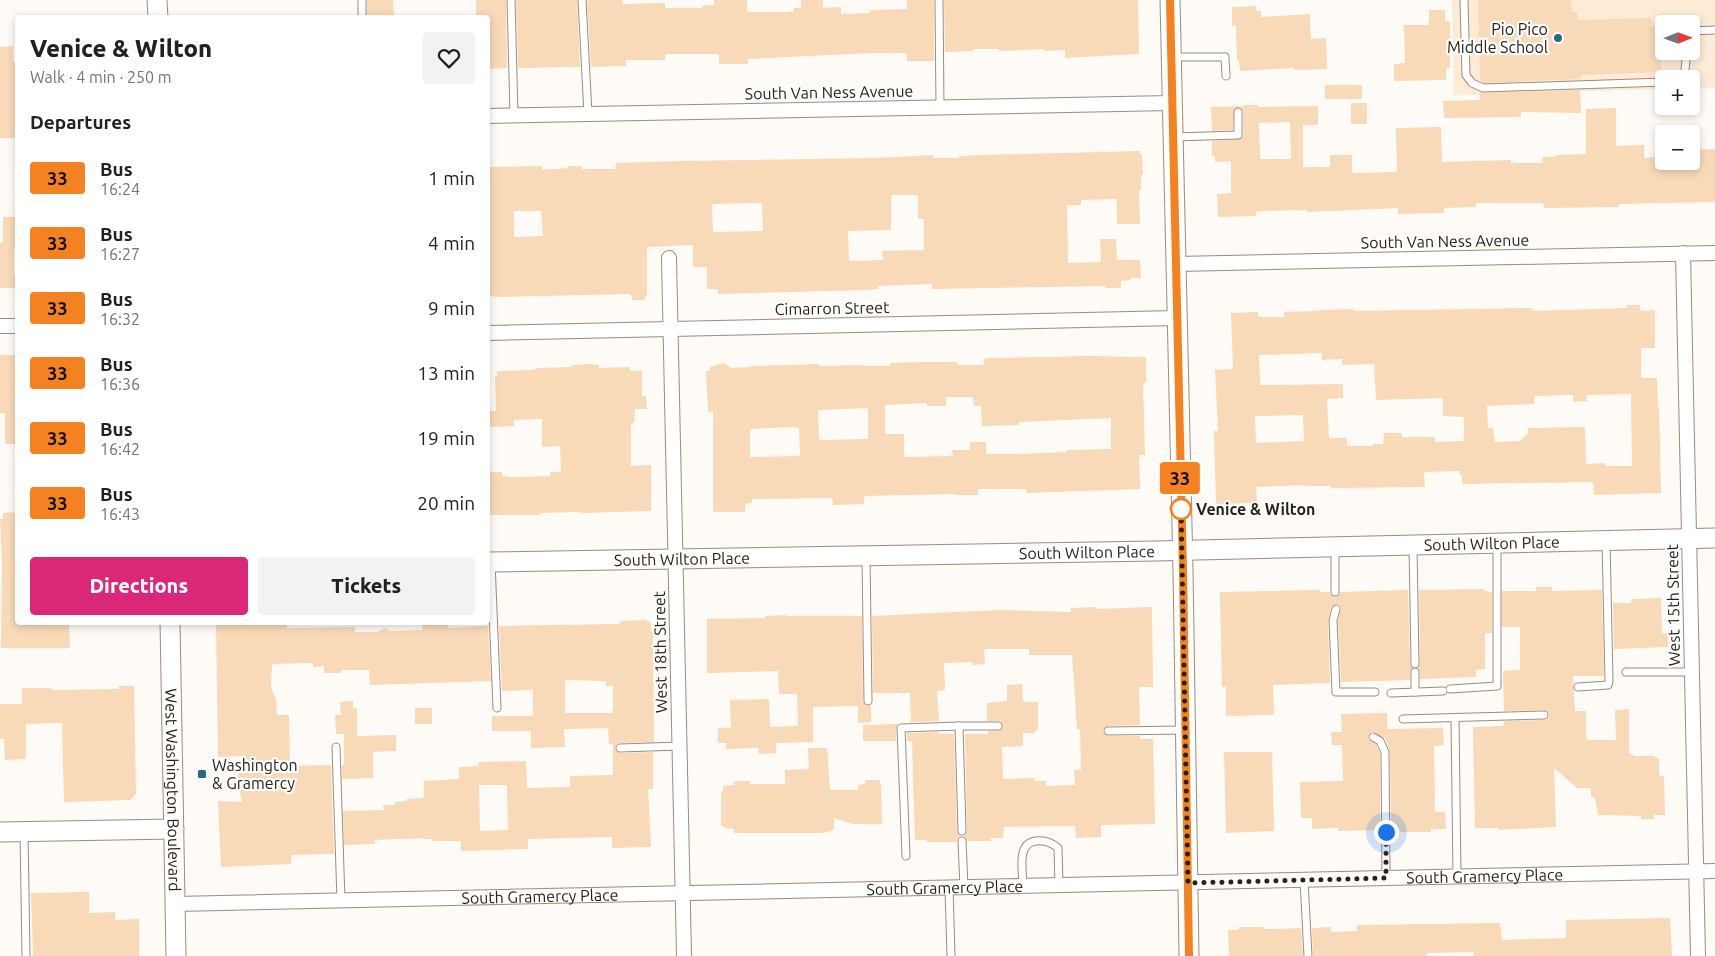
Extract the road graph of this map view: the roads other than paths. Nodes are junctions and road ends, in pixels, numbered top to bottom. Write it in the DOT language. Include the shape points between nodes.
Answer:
graph roads {
  1 [pos="157,0"];
  2 [pos="362,0"];
  3 [pos="511,0"];
  4 [pos="582,0"];
  5 [pos="939,0"];
  6 [pos="1170,0"];
  7 [pos="1464,0"];
  8 [pos="158,15"];
  9 [pos="362,15"];
  10 [pos="1715,30"];
  11 [pos="1700,31"];
  12 [pos="1171,58"];
  13 [pos="1226,76"];
  14 [pos="1655,82"];
  15 [pos="1172,103"];
  16 [pos="940,107"];
  17 [pos="1238,112"];
  18 [pos="588,114"];
  19 [pos="514,115"];
  20 [pos="490,116"];
  21 [pos="1172,137"];
  22 [pos="1683,253"];
  23 [pos="1715,253"];
  24 [pos="669,258"];
  25 [pos="1176,264"];
  26 [pos="1177,318"];
  27 [pos="0,326"];
  28 [pos="15,326"];
  29 [pos="670,328"];
  30 [pos="490,333"];
  31 [pos="1715,538"];
  32 [pos="1689,539"];
  33 [pos="1606,541"];
  34 [pos="1498,543"];
  35 [pos="1413,545"];
  36 [pos="1335,546"];
  37 [pos="1182,550"];
  38 [pos="866,556"];
  39 [pos="675,559"];
  40 [pos="490,562"];
  41 [pos="1335,592"];
  42 [pos="1336,609"];
  43 [pos="170,625"];
  44 [pos="1415,664"];
  45 [pos="1415,672"];
  46 [pos="1626,672"];
  47 [pos="1692,672"];
  48 [pos="1578,687"];
  49 [pos="1450,689"];
  50 [pos="1442,691"];
  51 [pos="1375,692"];
  52 [pos="1415,692"];
  53 [pos="1391,693"];
  54 [pos="868,701"];
  55 [pos="497,708"];
  56 [pos="1544,715"];
  57 [pos="1455,718"];
  58 [pos="1402,719"];
  59 [pos="959,726"];
  60 [pos="998,726"];
  61 [pos="1185,730"];
  62 [pos="1108,731"];
  63 [pos="1373,737"];
  64 [pos="679,746"];
  65 [pos="336,747"];
  66 [pos="620,748"];
  67 [pos="174,829"];
  68 [pos="0,832"];
  69 [pos="24,832"];
  70 [pos="962,832"];
  71 [pos="962,841"];
  72 [pos="906,856"];
  73 [pos="1715,871"];
  74 [pos="1696,872"];
  75 [pos="1458,877"];
  76 [pos="1386,878"];
  77 [pos="1304,880"];
  78 [pos="1188,883"];
  79 [pos="1059,885"];
  80 [pos="1023,886"];
  81 [pos="964,887"];
  82 [pos="949,888"];
  83 [pos="683,893"];
  84 [pos="341,901"];
  85 [pos="175,904"];
  86 [pos="26,956"];
  87 [pos="176,956"];
  88 [pos="684,956"];
  89 [pos="951,956"];
  90 [pos="1189,956"];
  91 [pos="1308,956"];
  92 [pos="1698,956"];
  1 -- 8 [label="street"];
  2 -- 9 [label="lane"];
  3 -- 19 [label="lane"];
  4 -- 18 [label="lane"];
  5 -- 16 [label="lane"];
  6 -- 12 [label="street"];
  7 -- 14 [label="lane" via="1466,75 1472,83 1483,88"];
  10 -- 11 [label="lane"];
  12 -- 13 [label="lane" via="1225,57"];
  12 -- 15 [label="street"];
  15 -- 16 [label="street, South Van Ness Avenue"];
  15 -- 21 [label="street"];
  16 -- 18 [label="street, South Van Ness Avenue"];
  17 -- 21 [label="lane" via="1238,135"];
  18 -- 19 [label="street, South Van Ness Avenue"];
  19 -- 20 [label="street, South Van Ness Avenue"];
  21 -- 25 [label="street"];
  22 -- 23 [label="street, South Van Ness Avenue"];
  22 -- 25 [label="street, South Van Ness Avenue"];
  22 -- 32 [label="street, West 15th Street"];
  24 -- 29 [label="street, West 18th Street"];
  25 -- 26 [label="street"];
  26 -- 29 [label="street, Cimarron Street"];
  26 -- 37 [label="street"];
  27 -- 28 [label="street"];
  29 -- 30 [label="street, Cimarron Street"];
  29 -- 39 [label="street, West 18th Street"];
  31 -- 32 [label="street, South Wilton Place"];
  32 -- 33 [label="street, South Wilton Place"];
  32 -- 47 [label="street, West 15th Street"];
  33 -- 34 [label="street, South Wilton Place"];
  33 -- 48 [label="lane" via="1609,681 1608,685"];
  34 -- 35 [label="street, South Wilton Place"];
  34 -- 49 [label="lane" via="1498,686"];
  35 -- 36 [label="street, South Wilton Place"];
  35 -- 44 [label="lane"];
  36 -- 37 [label="street, South Wilton Place"];
  36 -- 41 [label="lane"];
  37 -- 38 [label="street, South Wilton Place"];
  37 -- 61 [label="street"];
  38 -- 39 [label="street, South Wilton Place"];
  38 -- 54 [label="lane"];
  39 -- 40 [label="street, South Wilton Place"];
  39 -- 64 [label="street, West 18th Street"];
  40 -- 55 [label="lane"];
  42 -- 51 [label="lane" via="1333,620 1336,692"];
  43 -- 67 [label="street, West Washington Boulevard"];
  45 -- 52 [label="lane"];
  46 -- 47 [label="lane"];
  47 -- 74 [label="street, West 15th Street"];
  50 -- 52 [label="lane"];
  52 -- 53 [label="lane"];
  56 -- 57 [label="lane"];
  57 -- 58 [label="lane"];
  57 -- 75 [label="lane"];
  59 -- 60 [label="lane"];
  59 -- 70 [label="lane"];
  59 -- 72 [label="lane" via="901,728"];
  61 -- 62 [label="lane"];
  61 -- 78 [label="street"];
  63 -- 76 [label="lane" via="1380,741 1385,752"];
  64 -- 66 [label="lane"];
  64 -- 83 [label="street, West 18th Street"];
  65 -- 84 [label="lane"];
  67 -- 69 [label="street"];
  67 -- 85 [label="street, West Washington Boulevard"];
  68 -- 69 [label="street"];
  69 -- 86 [label="lane"];
  71 -- 81 [label="lane"];
  73 -- 74 [label="street, South Gramercy Place"];
  74 -- 75 [label="street, South Gramercy Place"];
  74 -- 92 [label="street, West 15th Street"];
  75 -- 76 [label="street, South Gramercy Place"];
  76 -- 77 [label="street, South Gramercy Place"];
  77 -- 78 [label="street, South Gramercy Place"];
  77 -- 91 [label="lane"];
  78 -- 79 [label="street, South Gramercy Place"];
  78 -- 90 [label="street"];
  79 -- 80 [label="street, South Gramercy Place"];
  79 -- 80 [label="lane" via="1058,848 1052,842 1041,840 1030,841 1024,848"];
  80 -- 81 [label="street, South Gramercy Place"];
  81 -- 82 [label="street, South Gramercy Place"];
  82 -- 83 [label="street, South Gramercy Place"];
  82 -- 89 [label="lane"];
  83 -- 84 [label="street, South Gramercy Place"];
  83 -- 88 [label="street, West 18th Street"];
  84 -- 85 [label="street, South Gramercy Place"];
  85 -- 87 [label="street, West Washington Boulevard"];
}
